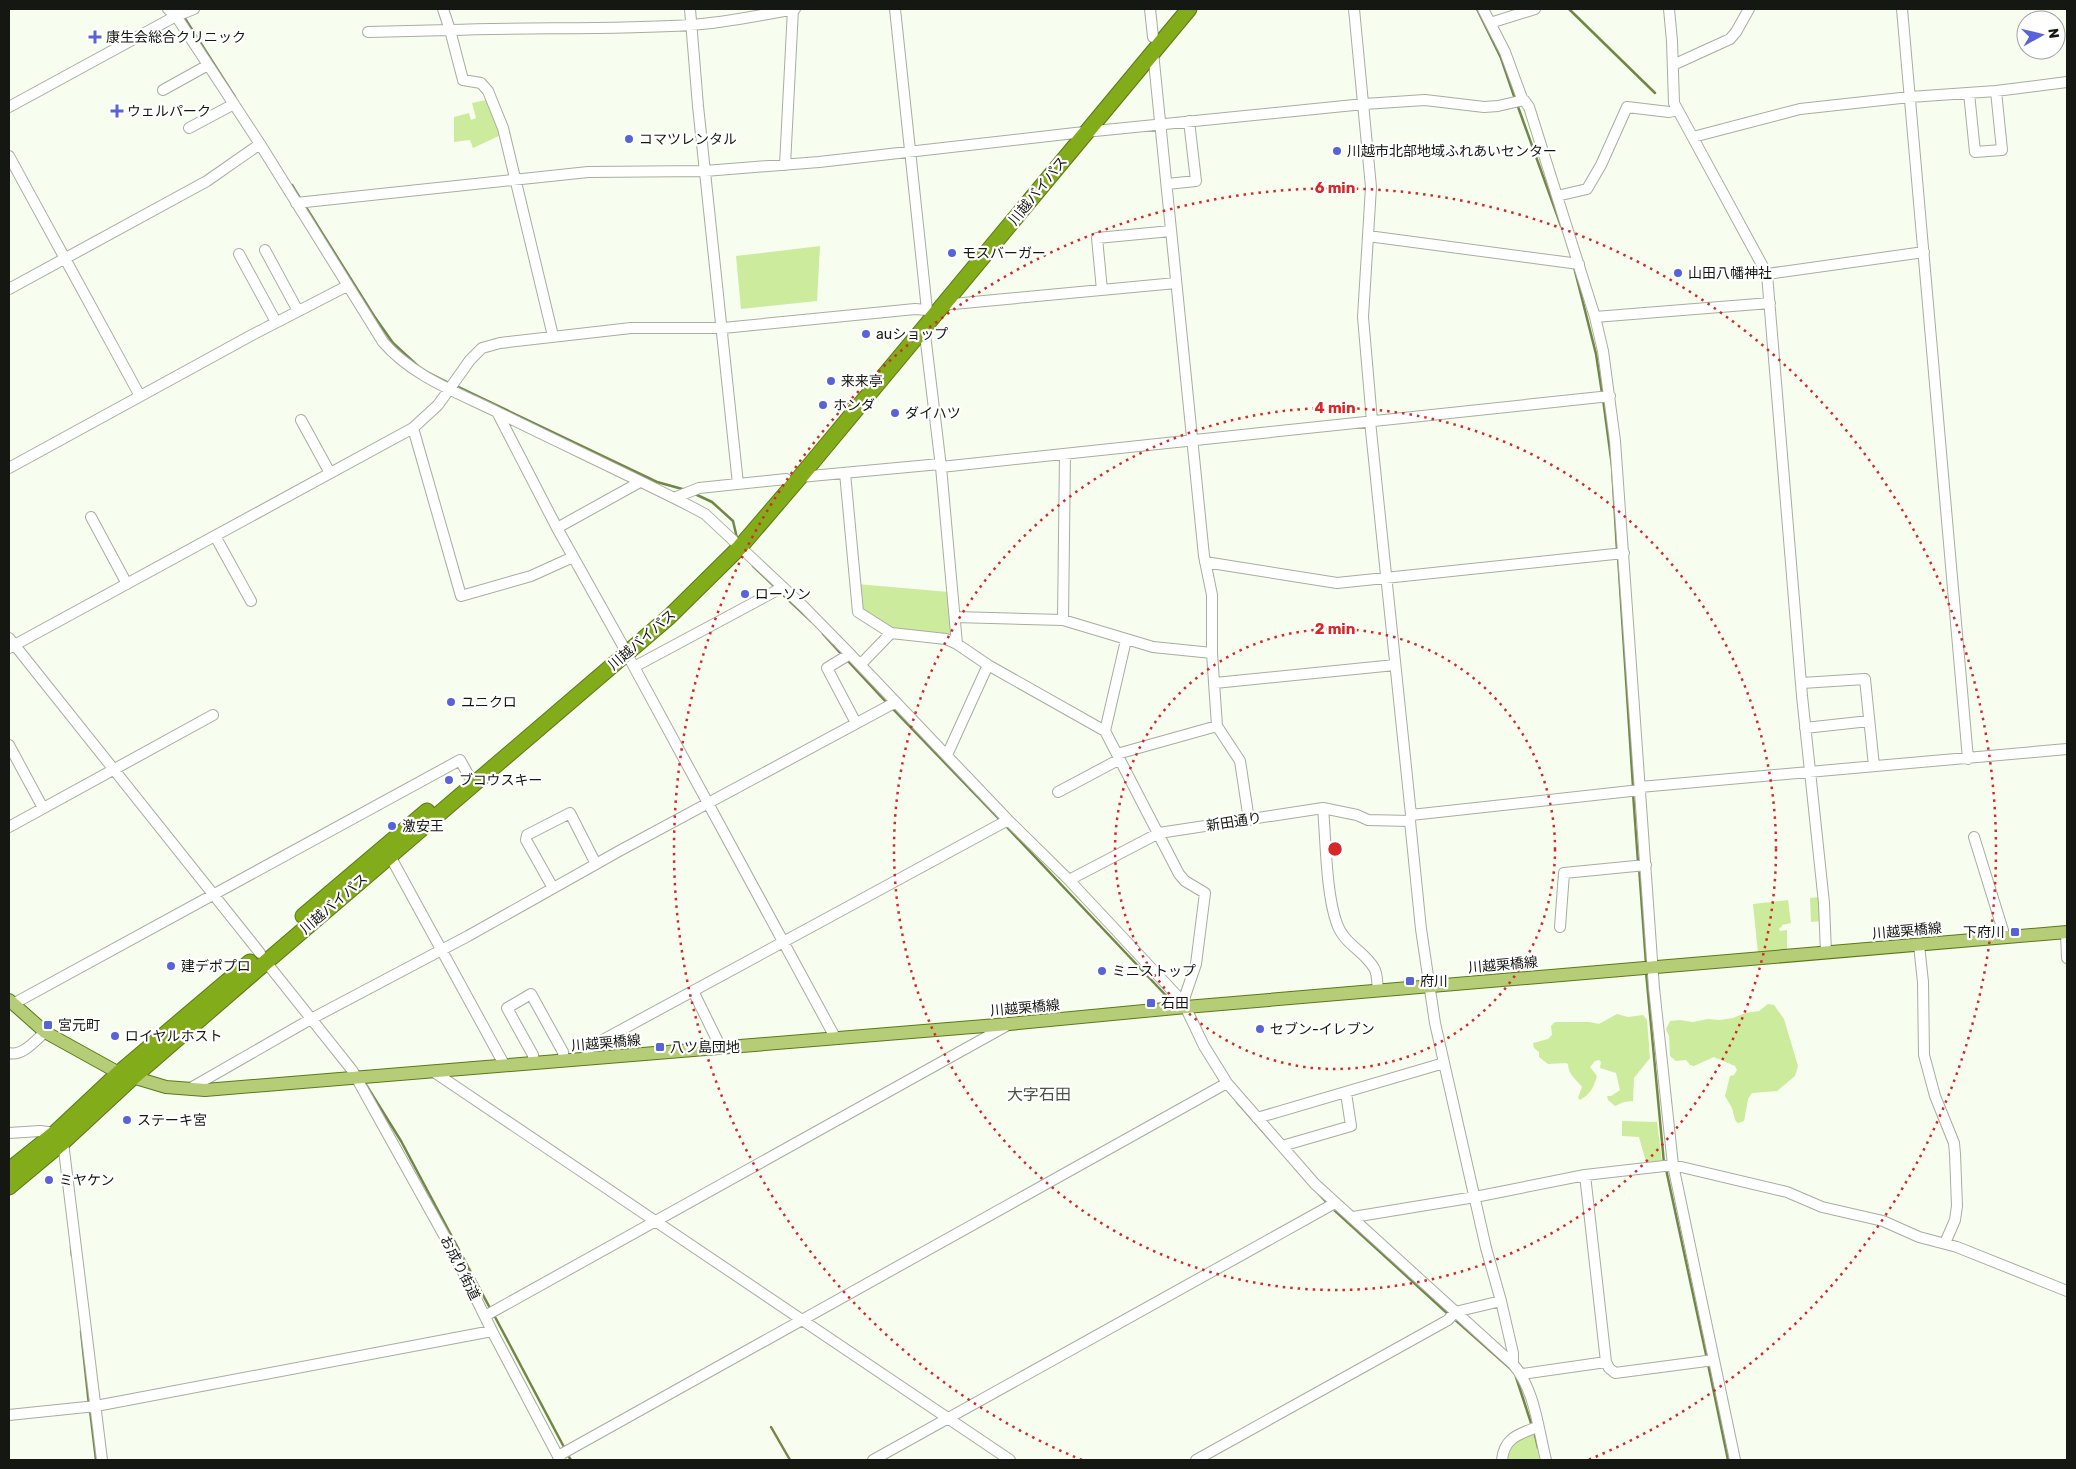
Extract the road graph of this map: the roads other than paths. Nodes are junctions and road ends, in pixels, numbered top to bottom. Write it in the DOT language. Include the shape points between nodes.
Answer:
graph roads {
  1 [pos="194,9"];
  2 [pos="443,9"];
  3 [pos="690,9"];
  4 [pos="794,9"];
  5 [pos="895,9"];
  6 [pos="1150,9"];
  7 [pos="1176,9"];
  8 [pos="1189,9"];
  9 [pos="1354,9"];
  10 [pos="1483,9"];
  11 [pos="1535,9"];
  12 [pos="1669,9"];
  13 [pos="1748,9"];
  14 [pos="1902,9"];
  15 [pos="172,12"];
  16 [pos="1490,22"];
  17 [pos="691,25"];
  18 [pos="450,30"];
  19 [pos="368,32"];
  20 [pos="1153,45"];
  21 [pos="208,65"];
  22 [pos="1673,65"];
  23 [pos="2067,82"];
  24 [pos="163,90"];
  25 [pos="1996,91"];
  26 [pos="1969,93"];
  27 [pos="9,95"];
  28 [pos="1910,97"];
  29 [pos="1523,101"];
  30 [pos="19,102"];
  31 [pos="234,104"];
  32 [pos="1364,104"];
  33 [pos="9,107"];
  34 [pos="1678,110"];
  35 [pos="1190,121"];
  36 [pos="1161,124"];
  37 [pos="189,128"];
  38 [pos="1081,132"];
  39 [pos="1693,137"];
  40 [pos="260,144"];
  41 [pos="910,151"];
  42 [pos="9,156"];
  43 [pos="785,164"];
  44 [pos="705,170"];
  45 [pos="514,180"];
  46 [pos="1167,184"];
  47 [pos="1557,196"];
  48 [pos="296,202"];
  49 [pos="1171,230"];
  50 [pos="1368,236"];
  51 [pos="265,250"];
  52 [pos="1924,252"];
  53 [pos="239,254"];
  54 [pos="66,258"];
  55 [pos="1579,264"];
  56 [pos="1767,274"];
  57 [pos="1176,283"];
  58 [pos="347,286"];
  59 [pos="9,289"];
  60 [pos="1102,290"];
  61 [pos="1770,303"];
  62 [pos="942,305"];
  63 [pos="927,310"];
  64 [pos="298,311"];
  65 [pos="1595,317"];
  66 [pos="276,322"];
  67 [pos="924,326"];
  68 [pos="722,328"];
  69 [pos="553,336"];
  70 [pos="451,389"];
  71 [pos="140,396"];
  72 [pos="1610,396"];
  73 [pos="497,412"];
  74 [pos="302,420"];
  75 [pos="1371,421"];
  76 [pos="413,428"];
  77 [pos="1192,440"];
  78 [pos="1064,454"];
  79 [pos="940,466"];
  80 [pos="9,468"];
  81 [pos="330,473"];
  82 [pos="845,473"];
  83 [pos="793,478"];
  84 [pos="640,482"];
  85 [pos="738,484"];
  86 [pos="674,498"];
  87 [pos="91,517"];
  88 [pos="557,528"];
  89 [pos="215,536"];
  90 [pos="737,543"];
  91 [pos="1624,553"];
  92 [pos="573,557"];
  93 [pos="1205,562"];
  94 [pos="1386,578"];
  95 [pos="127,584"];
  96 [pos="783,587"];
  97 [pos="252,601"];
  98 [pos="955,617"];
  99 [pos="1063,620"];
  100 [pos="891,633"];
  101 [pos="1126,640"];
  102 [pos="11,643"];
  103 [pos="958,644"];
  104 [pos="1212,653"];
  105 [pos="850,654"];
  106 [pos="628,656"];
  107 [pos="861,664"];
  108 [pos="988,665"];
  109 [pos="1395,665"];
  110 [pos="1216,683"];
  111 [pos="1802,683"];
  112 [pos="896,702"];
  113 [pos="213,715"];
  114 [pos="1870,721"];
  115 [pos="856,723"];
  116 [pos="1217,726"];
  117 [pos="1805,728"];
  118 [pos="1105,731"];
  119 [pos="9,745"];
  120 [pos="2067,749"];
  121 [pos="947,756"];
  122 [pos="1118,756"];
  123 [pos="1968,759"];
  124 [pos="1874,766"];
  125 [pos="113,771"];
  126 [pos="1811,772"];
  127 [pos="469,776"];
  128 [pos="1640,788"];
  129 [pos="1058,792"];
  130 [pos="708,804"];
  131 [pos="43,808"];
  132 [pos="1322,808"];
  133 [pos="1410,818"];
  134 [pos="1008,820"];
  135 [pos="1250,820"];
  136 [pos="9,827"];
  137 [pos="1159,833"];
  138 [pos="1974,837"];
  139 [pos="390,856"];
  140 [pos="596,864"];
  141 [pos="1646,865"];
  142 [pos="1069,880"];
  143 [pos="553,888"];
  144 [pos="214,894"];
  145 [pos="1560,928"];
  146 [pos="2066,932"];
  147 [pos="2005,937"];
  148 [pos="784,943"];
  149 [pos="1919,945"];
  150 [pos="442,949"];
  151 [pos="1826,953"];
  152 [pos="263,958"];
  153 [pos="2067,958"];
  154 [pos="1653,967"];
  155 [pos="1429,986"];
  156 [pos="693,991"];
  157 [pos="1378,991"];
  158 [pos="11,1002"];
  159 [pos="1185,1005"];
  160 [pos="311,1019"];
  161 [pos="1009,1024"];
  162 [pos="45,1032"];
  163 [pos="836,1039"];
  164 [pos="721,1048"];
  165 [pos="9,1053"];
  166 [pos="590,1059"];
  167 [pos="564,1061"];
  168 [pos="1444,1063"];
  169 [pos="534,1064"];
  170 [pos="505,1066"];
  171 [pos="434,1072"];
  172 [pos="126,1076"];
  173 [pos="356,1078"];
  174 [pos="1227,1083"];
  175 [pos="189,1089"];
  176 [pos="1346,1093"];
  177 [pos="1257,1118"];
  178 [pos="9,1133"];
  179 [pos="59,1138"];
  180 [pos="1282,1146"];
  181 [pos="1673,1165"];
  182 [pos="9,1170"];
  183 [pos="1585,1175"];
  184 [pos="9,1187"];
  185 [pos="1474,1197"];
  186 [pos="1335,1203"];
  187 [pos="1353,1217"];
  188 [pos="656,1222"];
  189 [pos="1945,1243"];
  190 [pos="2067,1291"];
  191 [pos="1501,1301"];
  192 [pos="1455,1312"];
  193 [pos="485,1316"];
  194 [pos="801,1320"];
  195 [pos="492,1331"];
  196 [pos="1714,1360"];
  197 [pos="1606,1362"];
  198 [pos="1513,1364"];
  199 [pos="1522,1374"];
  200 [pos="96,1406"];
  201 [pos="9,1415"];
  202 [pos="948,1419"];
  203 [pos="1537,1427"];
  204 [pos="559,1458"];
  205 [pos="102,1460"];
  206 [pos="873,1460"];
  207 [pos="1010,1460"];
  208 [pos="1196,1460"];
  209 [pos="1502,1460"];
  210 [pos="1546,1460"];
  211 [pos="1736,1460"];
  1 -- 15 [label="street"];
  2 -- 18 [label="street"];
  3 -- 17 [label="street"];
  4 -- 17 [label="street"];
  4 -- 43 [label="street"];
  5 -- 41 [label="street"];
  6 -- 20 [label="street"];
  7 -- 20 [label="highway, 川越バイパス"];
  8 -- 20 [label="highway, 川越バイパス"];
  9 -- 32 [label="street"];
  10 -- 16 [label="street"];
  11 -- 16 [label="street"];
  12 -- 22 [label="street"];
  13 -- 22 [label="street" via="1730,39"];
  14 -- 28 [label="street"];
  15 -- 21 [label="street"];
  15 -- 30 [label="street"];
  16 -- 29 [label="street"];
  17 -- 18 [label="street"];
  17 -- 44 [label="street"];
  18 -- 19 [label="street"];
  18 -- 45 [label="street" via="464,80 481,83 488,91 503,128"];
  20 -- 36 [label="street"];
  20 -- 38 [label="highway, 川越バイパス"];
  21 -- 24 [label="street"];
  21 -- 31 [label="street"];
  22 -- 34 [label="street" via="1674,103"];
  23 -- 25 [label="street"];
  25 -- 26 [label="street"];
  25 -- 26 [label="street" via="2002,150 1975,152"];
  26 -- 28 [label="street"];
  27 -- 30 [label="street"];
  28 -- 39 [label="street" via="1800,109"];
  28 -- 52 [label="street"];
  29 -- 32 [label="street" via="1498,106 1425,100"];
  29 -- 47 [label="street" via="1529,107"];
  30 -- 33 [label="street"];
  31 -- 37 [label="street"];
  31 -- 40 [label="street"];
  32 -- 35 [label="street"];
  32 -- 50 [label="street" via="1371,187"];
  34 -- 39 [label="street"];
  34 -- 47 [label="street" via="1669,112 1627,107 1587,189"];
  35 -- 36 [label="street"];
  35 -- 46 [label="street" via="1196,181"];
  36 -- 38 [label="street"];
  36 -- 46 [label="street"];
  38 -- 41 [label="street"];
  38 -- 62 [label="highway, 川越バイパス"];
  38 -- 63 [label="highway, 川越バイパス"];
  39 -- 56 [label="street"];
  40 -- 48 [label="street"];
  40 -- 54 [label="street" via="207,181"];
  41 -- 43 [label="street"];
  41 -- 63 [label="street"];
  42 -- 54 [label="street"];
  43 -- 44 [label="street"];
  44 -- 45 [label="street" via="588,172"];
  44 -- 68 [label="street"];
  45 -- 48 [label="street"];
  45 -- 69 [label="street"];
  46 -- 49 [label="street"];
  47 -- 55 [label="street"];
  48 -- 58 [label="street"];
  49 -- 57 [label="street"];
  49 -- 60 [label="street" via="1097,238"];
  50 -- 55 [label="street"];
  50 -- 75 [label="street" via="1363,317"];
  51 -- 64 [label="street"];
  52 -- 56 [label="street"];
  52 -- 123 [label="street"];
  53 -- 66 [label="street"];
  54 -- 59 [label="street"];
  54 -- 71 [label="street"];
  55 -- 65 [label="street"];
  56 -- 61 [label="street"];
  57 -- 60 [label="street"];
  57 -- 77 [label="street"];
  58 -- 64 [label="street"];
  58 -- 70 [label="street" via="384,342 400,360"];
  60 -- 62 [label="street"];
  61 -- 65 [label="street"];
  61 -- 111 [label="street"];
  62 -- 67 [label="highway, 川越バイパス"];
  63 -- 68 [label="street" via="871,312"];
  63 -- 83 [label="highway, 川越バイパス"];
  64 -- 66 [label="street"];
  65 -- 72 [label="street"];
  66 -- 71 [label="street"];
  67 -- 79 [label="street"];
  67 -- 83 [label="highway, 川越バイパス"];
  68 -- 69 [label="street" via="631,328"];
  68 -- 85 [label="street"];
  69 -- 70 [label="street" via="482,348"];
  70 -- 73 [label="street"];
  70 -- 76 [label="street"];
  71 -- 80 [label="street"];
  72 -- 75 [label="street"];
  72 -- 91 [label="street"];
  73 -- 84 [label="street"];
  73 -- 88 [label="street"];
  74 -- 81 [label="street"];
  75 -- 77 [label="street"];
  75 -- 94 [label="street"];
  76 -- 81 [label="street"];
  76 -- 92 [label="street" via="461,596 531,576"];
  77 -- 78 [label="street"];
  77 -- 93 [label="street"];
  78 -- 79 [label="street"];
  78 -- 99 [label="street"];
  79 -- 82 [label="street"];
  79 -- 98 [label="street"];
  81 -- 89 [label="street"];
  82 -- 83 [label="street"];
  82 -- 100 [label="street" via="856,606 858,612"];
  83 -- 85 [label="street"];
  83 -- 90 [label="highway, 川越バイパス"];
  84 -- 86 [label="street"];
  84 -- 88 [label="street"];
  85 -- 86 [label="street" via="699,488"];
  86 -- 90 [label="street" via="705,514"];
  87 -- 95 [label="street"];
  88 -- 92 [label="street"];
  89 -- 95 [label="street"];
  89 -- 97 [label="street"];
  90 -- 96 [label="street"];
  90 -- 106 [label="highway, 川越バイパス" via="690,585"];
  91 -- 94 [label="street"];
  91 -- 128 [label="street"];
  92 -- 106 [label="street"];
  93 -- 94 [label="street" via="1337,583"];
  93 -- 104 [label="street" via="1212,595"];
  94 -- 109 [label="street"];
  95 -- 102 [label="street"];
  96 -- 105 [label="street"];
  96 -- 106 [label="street"];
  98 -- 99 [label="street"];
  98 -- 103 [label="street"];
  99 -- 101 [label="street"];
  100 -- 103 [label="street" via="946,639"];
  100 -- 107 [label="street"];
  101 -- 104 [label="street" via="1171,650"];
  101 -- 118 [label="street"];
  102 -- 125 [label="street, お成り街道"];
  103 -- 108 [label="street"];
  104 -- 110 [label="street"];
  105 -- 107 [label="street"];
  105 -- 115 [label="street" via="826,668"];
  106 -- 127 [label="highway, 川越バイパス"];
  106 -- 130 [label="street"];
  106 -- 139 [label="highway, 川越バイパス"];
  107 -- 112 [label="street"];
  108 -- 118 [label="street"];
  108 -- 121 [label="street"];
  109 -- 110 [label="street"];
  109 -- 133 [label="street"];
  110 -- 116 [label="street"];
  111 -- 114 [label="street" via="1864,678"];
  111 -- 117 [label="street"];
  112 -- 115 [label="street"];
  112 -- 121 [label="street"];
  113 -- 125 [label="street"];
  114 -- 117 [label="street"];
  114 -- 124 [label="street"];
  115 -- 130 [label="street"];
  116 -- 122 [label="street"];
  116 -- 135 [label="street" via="1240,761"];
  117 -- 126 [label="street"];
  118 -- 122 [label="street"];
  119 -- 131 [label="street"];
  120 -- 123 [label="street, 新田通り"];
  121 -- 134 [label="street"];
  122 -- 129 [label="street"];
  122 -- 137 [label="street"];
  123 -- 124 [label="street, 新田通り"];
  124 -- 126 [label="street, 新田通り"];
  125 -- 131 [label="street"];
  125 -- 144 [label="street, お成り街道"];
  126 -- 128 [label="street, 新田通り"];
  126 -- 151 [label="street"];
  127 -- 144 [label="street" via="460,760"];
  127 -- 152 [label="highway, 川越バイパス"];
  128 -- 133 [label="street, 新田通り"];
  128 -- 141 [label="street"];
  130 -- 140 [label="street"];
  130 -- 148 [label="street"];
  131 -- 136 [label="street"];
  132 -- 133 [label="street, 新田通り" via="1368,820"];
  132 -- 135 [label="street, 新田通り"];
  132 -- 157 [label="street" via="1336,922 1350,945 1375,969"];
  133 -- 155 [label="street"];
  134 -- 142 [label="street"];
  134 -- 148 [label="street"];
  135 -- 137 [label="street, 新田通り"];
  137 -- 142 [label="street, 新田通り"];
  137 -- 159 [label="street" via="1179,874 1205,893 1198,958"];
  138 -- 147 [label="street"];
  139 -- 150 [label="street"];
  139 -- 152 [label="highway, 川越バイパス"];
  140 -- 143 [label="street"];
  140 -- 143 [label="street" via="570,813 527,835 526,840"];
  141 -- 145 [label="street" via="1564,874"];
  141 -- 154 [label="street"];
  142 -- 159 [label="street"];
  143 -- 150 [label="street"];
  144 -- 152 [label="street, お成り街道"];
  144 -- 158 [label="street"];
  146 -- 147 [label="main road, 川越栗橋線"];
  146 -- 153 [label="street"];
  147 -- 149 [label="main road, 川越栗橋線"];
  148 -- 156 [label="street"];
  148 -- 163 [label="street"];
  149 -- 151 [label="main road, 川越栗橋線"];
  149 -- 189 [label="street" via="1924,1055 1955,1154 1957,1206"];
  150 -- 160 [label="street"];
  150 -- 170 [label="street"];
  151 -- 154 [label="main road, 川越栗橋線"];
  152 -- 160 [label="street, お成り街道"];
  152 -- 172 [label="highway, 川越バイパス"];
  154 -- 155 [label="main road, 川越栗橋線"];
  154 -- 181 [label="street"];
  155 -- 157 [label="main road, 川越栗橋線"];
  155 -- 168 [label="street"];
  156 -- 164 [label="street"];
  156 -- 166 [label="street" via="588,1048"];
  157 -- 159 [label="main road, 川越栗橋線"];
  158 -- 162 [label="main road, 川越栗橋線"];
  159 -- 161 [label="main road, 川越栗橋線"];
  159 -- 174 [label="street" via="1204,1046"];
  160 -- 173 [label="street, お成り街道"];
  160 -- 175 [label="street"];
  161 -- 163 [label="main road, 川越栗橋線"];
  161 -- 188 [label="street"];
  162 -- 165 [label="street" via="20,1052"];
  162 -- 172 [label="main road, 川越栗橋線"];
  163 -- 164 [label="main road, 川越栗橋線"];
  164 -- 166 [label="main road, 川越栗橋線"];
  166 -- 167 [label="main road, 川越栗橋線"];
  167 -- 169 [label="main road, 川越栗橋線"];
  167 -- 169 [label="street" via="563,1052 531,994 507,1008 533,1055"];
  168 -- 176 [label="street"];
  168 -- 185 [label="street"];
  169 -- 170 [label="main road, 川越栗橋線"];
  170 -- 171 [label="main road, 川越栗橋線"];
  171 -- 173 [label="main road, 川越栗橋線"];
  171 -- 188 [label="street"];
  172 -- 175 [label="main road, 川越栗橋線" via="166,1087"];
  172 -- 179 [label="highway, 川越バイパス"];
  173 -- 175 [label="main road, 川越栗橋線"];
  173 -- 193 [label="street, お成り街道"];
  174 -- 177 [label="street"];
  174 -- 194 [label="street"];
  176 -- 177 [label="street"];
  176 -- 180 [label="street" via="1352,1126"];
  177 -- 180 [label="street"];
  178 -- 179 [label="street" via="40,1131"];
  179 -- 182 [label="highway, 川越バイパス"];
  179 -- 184 [label="highway, 川越バイパス"];
  179 -- 200 [label="street"];
  180 -- 186 [label="street"];
  181 -- 183 [label="street"];
  181 -- 189 [label="street" via="1787,1192 1822,1207 1884,1221 1919,1237"];
  181 -- 196 [label="street"];
  183 -- 185 [label="street"];
  183 -- 197 [label="street"];
  185 -- 187 [label="street"];
  185 -- 191 [label="street"];
  186 -- 187 [label="street"];
  186 -- 202 [label="street"];
  187 -- 192 [label="street"];
  188 -- 193 [label="street"];
  188 -- 194 [label="street"];
  189 -- 190 [label="street"];
  191 -- 192 [label="street"];
  191 -- 198 [label="street"];
  192 -- 198 [label="street"];
  192 -- 208 [label="street" via="1448,1320"];
  193 -- 195 [label="street, お成り街道"];
  194 -- 202 [label="street"];
  194 -- 204 [label="street"];
  195 -- 200 [label="street"];
  195 -- 204 [label="street, お成り街道"];
  196 -- 197 [label="street" via="1615,1373"];
  196 -- 211 [label="street"];
  197 -- 199 [label="street"];
  198 -- 199 [label="street"];
  199 -- 203 [label="street"];
  200 -- 201 [label="street"];
  200 -- 205 [label="street"];
  202 -- 206 [label="street"];
  202 -- 207 [label="street"];
  203 -- 209 [label="street" via="1512,1436"];
  203 -- 210 [label="street"];
}
